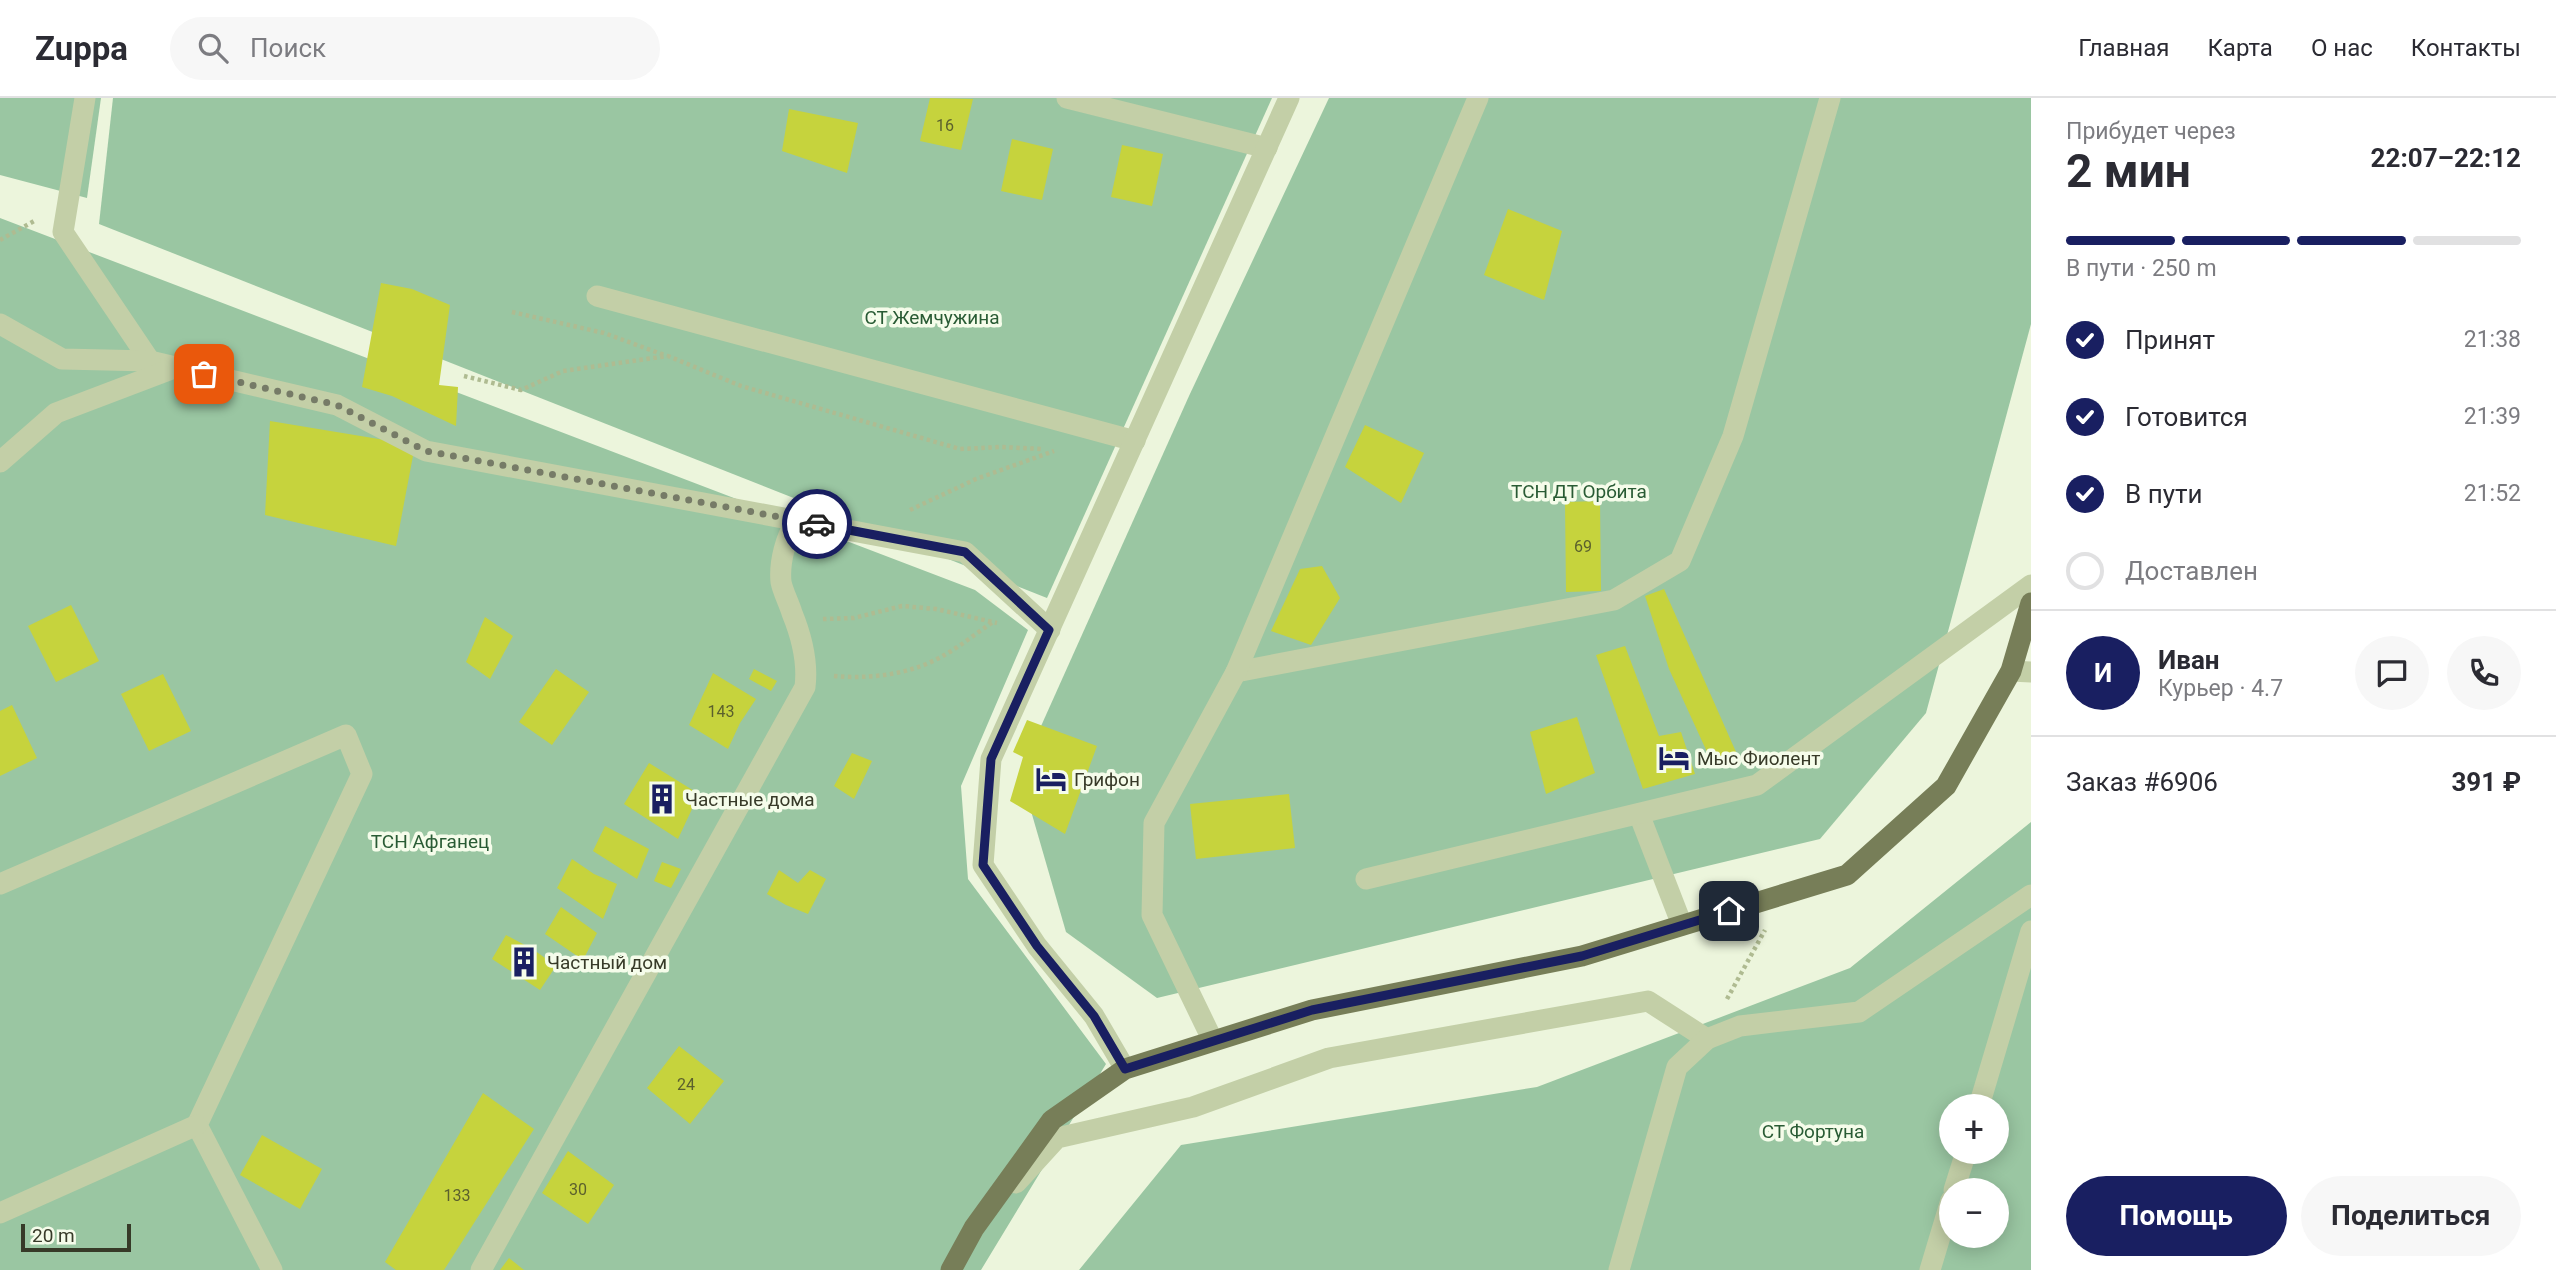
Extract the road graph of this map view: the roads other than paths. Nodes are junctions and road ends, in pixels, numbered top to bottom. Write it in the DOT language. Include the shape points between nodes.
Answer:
graph roads {
  1 [pos="85,98"];
  2 [pos="1066,98"];
  3 [pos="1290,98"];
  4 [pos="1478,98"];
  5 [pos="1830,98"];
  6 [pos="1267,148"];
  7 [pos="597,296"];
  8 [pos="0,324"];
  9 [pos="150,361"];
  10 [pos="177,367"];
  11 [pos="1135,441"];
  12 [pos="0,462"];
  13 [pos="797,520"];
  14 [pos="2031,585"];
  15 [pos="2031,603"];
  16 [pos="1049,630"];
  17 [pos="2021,671"];
  18 [pos="1236,673"];
  19 [pos="1639,814"];
  20 [pos="1367,879"];
  21 [pos="0,884"];
  22 [pos="2031,895"];
  23 [pos="1682,925"];
  24 [pos="2031,931"];
  25 [pos="1210,1035"];
  26 [pos="1707,1039"];
  27 [pos="1125,1069"];
  28 [pos="1983,1094"];
  29 [pos="197,1125"];
  30 [pos="0,1213"];
  31 [pos="974,1228"];
  32 [pos="1939,1240"];
  33 [pos="272,1270"];
  34 [pos="481,1270"];
  35 [pos="951,1270"];
  36 [pos="1619,1270"];
  37 [pos="1930,1270"];
  1 -- 9 [label="street" via="63,232"];
  2 -- 6 [label="street"];
  3 -- 6 [label="street"];
  4 -- 18 [label="street"];
  5 -- 18 [label="street" via="1733,436 1680,561 1614,600"];
  6 -- 11 [label="street"];
  7 -- 11 [label="street"];
  8 -- 9 [label="street" via="62,359"];
  9 -- 10 [label="street"];
  10 -- 12 [label="street" via="56,413"];
  10 -- 13 [label="street" via="337,405 426,451"];
  11 -- 16 [label="street"];
  13 -- 16 [label="street" via="965,552"];
  13 -- 34 [label="street" via="789,531 781,583 796,624 807,674 805,687"];
  14 -- 19 [label="street" via="1757,785"];
  15 -- 17 [label="main road"];
  16 -- 27 [label="street" via="991,759 983,865 1037,946 1094,1016"];
  17 -- 23 [label="main road" via="1946,786 1847,875"];
  18 -- 25 [label="street" via="1154,823 1152,915"];
  19 -- 20 [label="street"];
  19 -- 23 [label="street"];
  21 -- 29 [label="street" via="346,735 362,774"];
  22 -- 26 [label="street" via="1859,1012 1740,1026"];
  23 -- 27 [label="main road" via="1582,956 1312,1010"];
  24 -- 28 [label="street"];
  26 -- 31 [label="street" via="1648,1001 1329,1058 1193,1107 1057,1138"];
  26 -- 36 [label="street" via="1677,1067"];
  27 -- 31 [label="main road" via="1052,1120"];
  29 -- 30 [label="street"];
  29 -- 33 [label="street"];
  31 -- 35 [label="main road"];
  32 -- 37 [label="street"];
}
